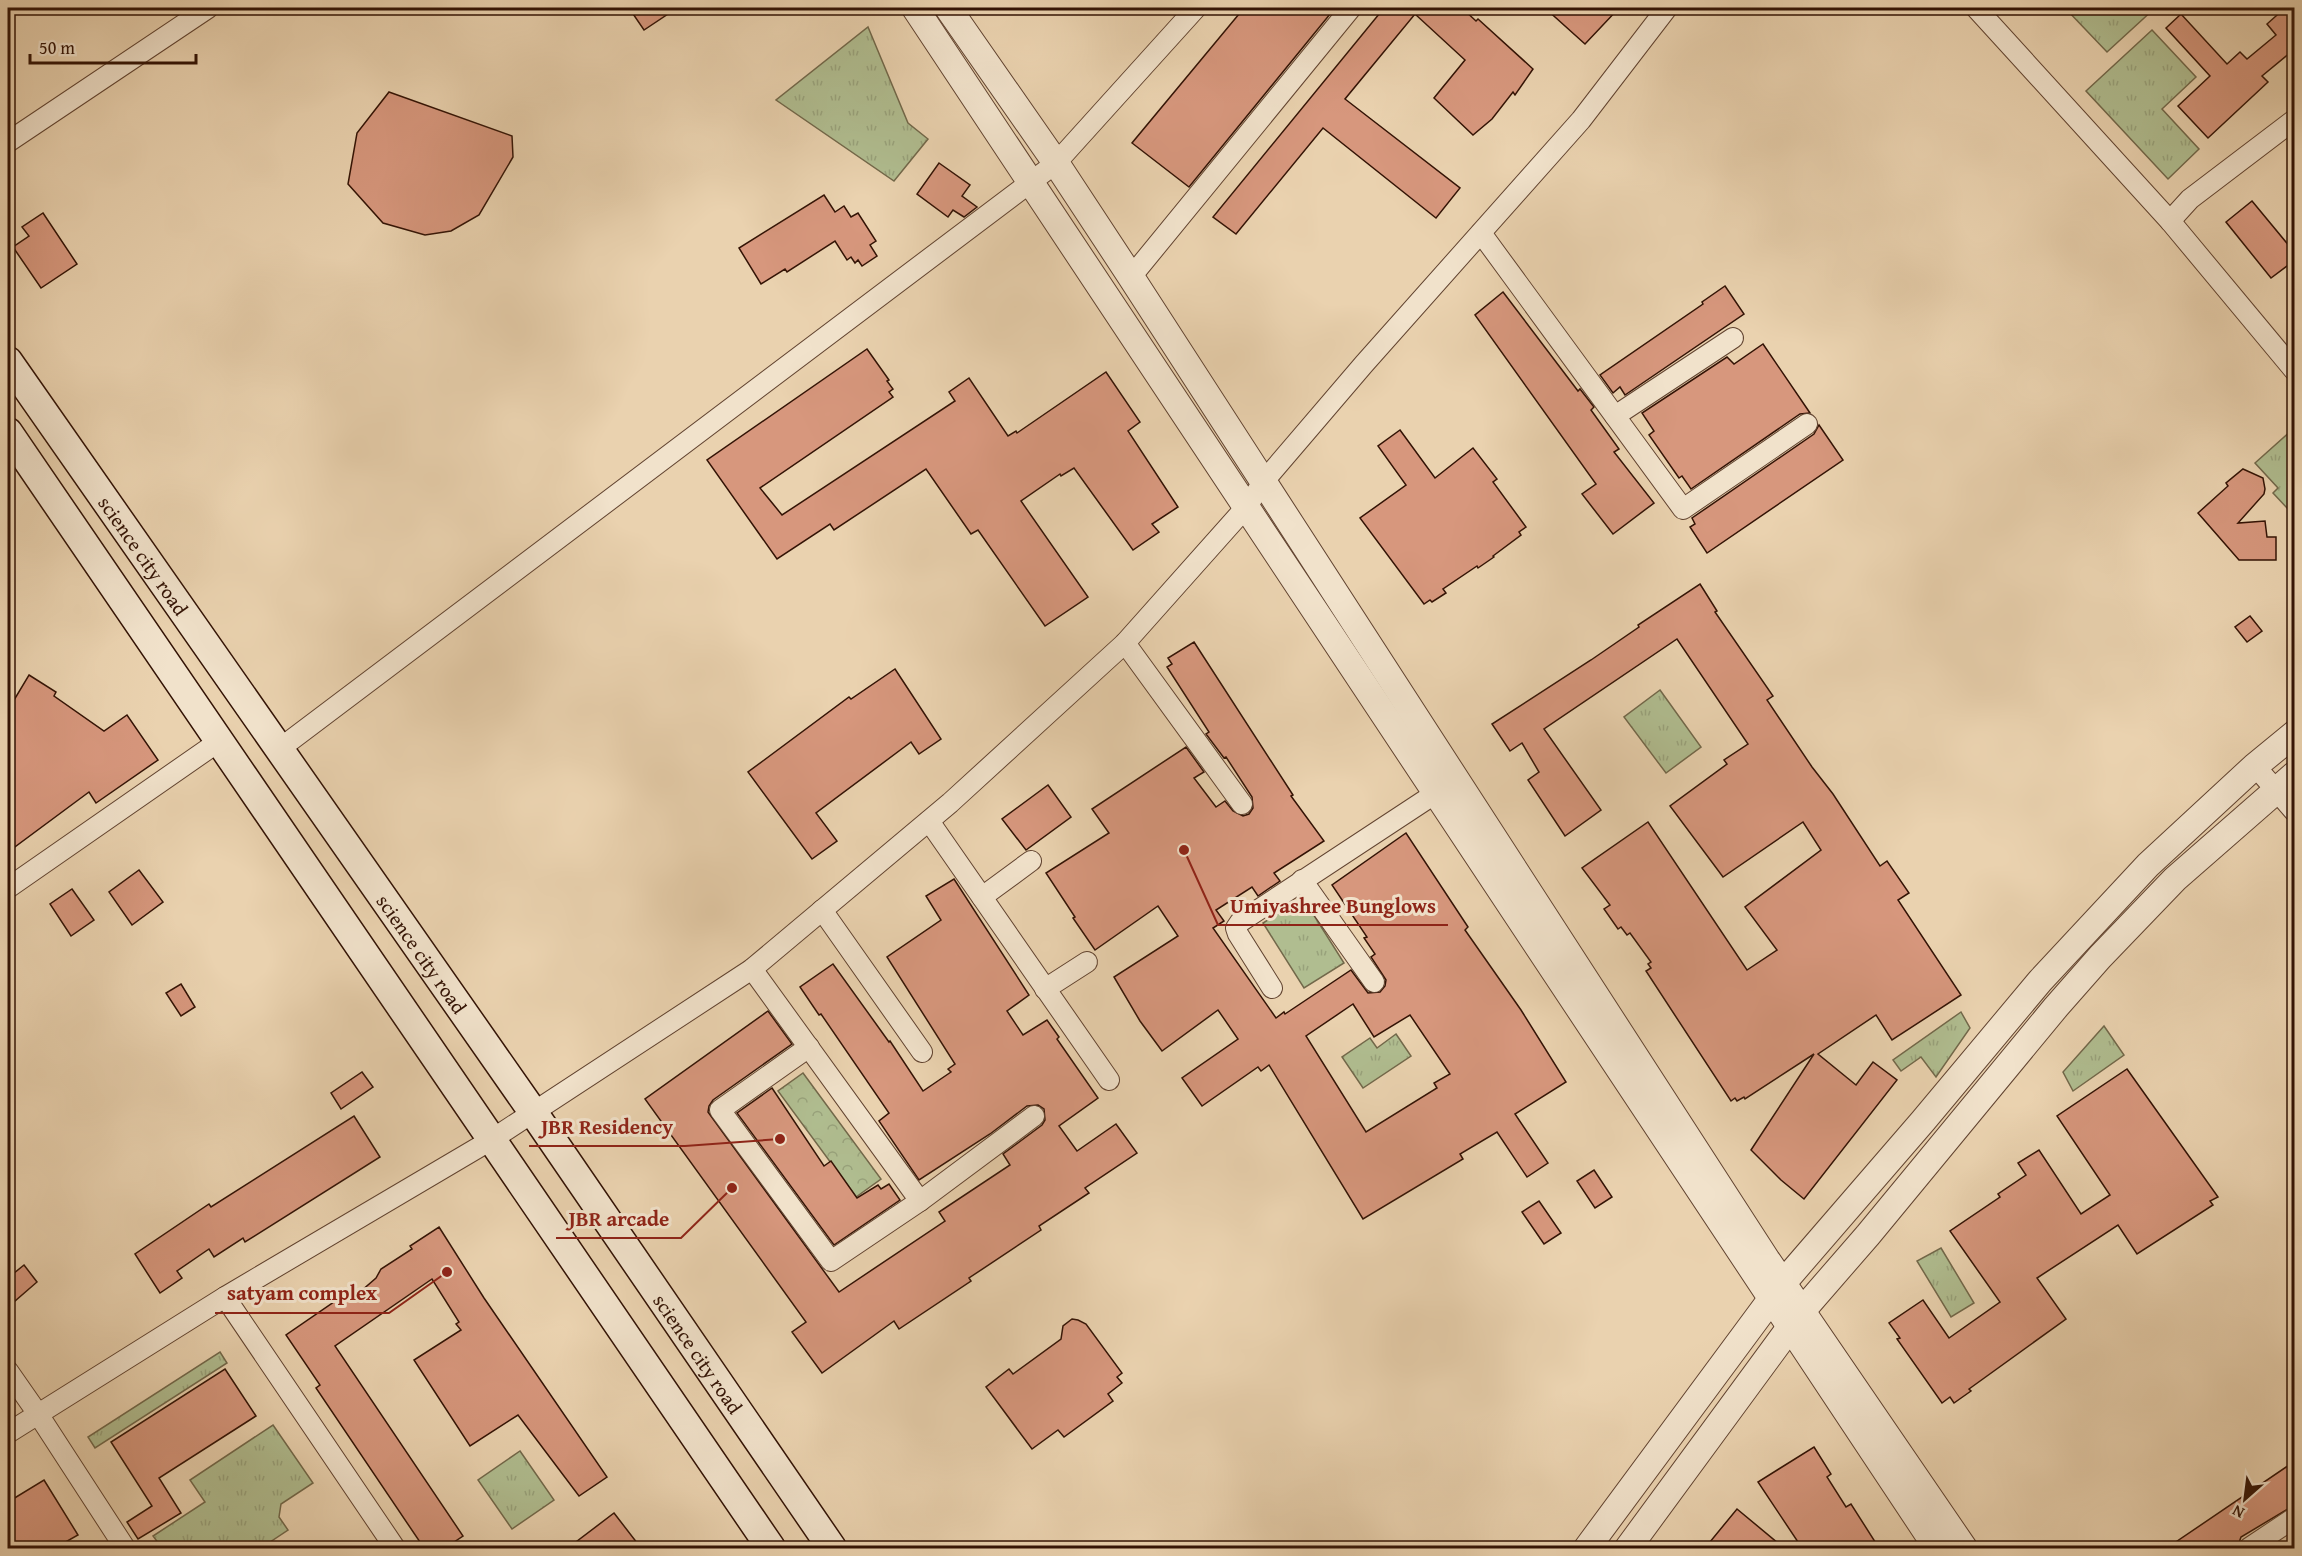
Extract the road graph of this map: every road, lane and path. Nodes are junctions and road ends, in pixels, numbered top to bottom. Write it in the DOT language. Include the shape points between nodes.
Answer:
graph roads {
  1 [pos="205,8"];
  2 [pos="915,8"];
  3 [pos="948,8"];
  4 [pos="1196,8"];
  5 [pos="1352,8"];
  6 [pos="1667,8"];
  7 [pos="1976,8"];
  8 [pos="2295,120"];
  9 [pos="8,142"];
  10 [pos="1056,163"];
  11 [pos="1031,182"];
  12 [pos="2170,221"];
  13 [pos="1481,233"];
  14 [pos="1131,277"];
  15 [pos="1733,338"];
  16 [pos="8,361"];
  17 [pos="2295,370"];
  18 [pos="1615,416"];
  19 [pos="1807,424"];
  20 [pos="8,432"];
  21 [pos="1264,481"];
  22 [pos="1246,506"];
  23 [pos="1125,643"];
  24 [pos="2295,734"];
  25 [pos="218,742"];
  26 [pos="278,750"];
  27 [pos="2255,766"];
  28 [pos="2285,782"];
  29 [pos="1437,792"];
  30 [pos="1242,804"];
  31 [pos="2295,811"];
  32 [pos="929,820"];
  33 [pos="1031,861"];
  34 [pos="1302,880"];
  35 [pos="8,888"];
  36 [pos="982,897"];
  37 [pos="822,910"];
  38 [pos="1087,962"];
  39 [pos="752,969"];
  40 [pos="1374,982"];
  41 [pos="1272,988"];
  42 [pos="1046,989"];
  43 [pos="808,1047"];
  44 [pos="922,1052"];
  45 [pos="1109,1080"];
  46 [pos="533,1112"];
  47 [pos="1034,1116"];
  48 [pos="491,1140"];
  49 [pos="920,1201"];
  50 [pos="1777,1291"];
  51 [pos="225,1297"];
  52 [pos="1796,1319"];
  53 [pos="8,1371"];
  54 [pos="38,1414"];
  55 [pos="8,1433"];
  56 [pos="2295,1518"];
  57 [pos="125,1548"];
  58 [pos="395,1548"];
  59 [pos="771,1548"];
  60 [pos="832,1548"];
  61 [pos="1587,1548"];
  62 [pos="1628,1548"];
  63 [pos="1936,1548"];
  64 [pos="1964,1548"];
  65 [pos="2249,1548"];
  1 -- 9 [label="street"];
  2 -- 11 [label="street"];
  3 -- 10 [label="street"];
  4 -- 10 [label="street"];
  5 -- 14 [label="street"];
  6 -- 13 [label="street" via="1581,120"];
  7 -- 12 [label="street"];
  8 -- 12 [label="street" via="2190,199"];
  10 -- 11 [label="street"];
  10 -- 14 [label="street"];
  11 -- 22 [label="street"];
  11 -- 26 [label="street"];
  12 -- 17 [label="street"];
  13 -- 18 [label="street"];
  13 -- 21 [label="street"];
  14 -- 21 [label="street"];
  15 -- 18 [label="street"];
  16 -- 26 [label="main road, science city road"];
  18 -- 19 [label="street" via="1683,509"];
  20 -- 25 [label="main road"];
  21 -- 22 [label="street"];
  21 -- 50 [label="street"];
  22 -- 23 [label="street"];
  22 -- 29 [label="street"];
  23 -- 30 [label="street"];
  23 -- 32 [label="street"];
  24 -- 27 [label="street"];
  25 -- 35 [label="street"];
  25 -- 48 [label="main road"];
  26 -- 46 [label="main road, science city road"];
  27 -- 28 [label="street"];
  27 -- 50 [label="street" via="2148,865 2061,957"];
  28 -- 31 [label="street"];
  28 -- 52 [label="street" via="2175,879 2100,957"];
  29 -- 34 [label="street"];
  29 -- 50 [label="street"];
  32 -- 36 [label="street"];
  32 -- 37 [label="street"];
  33 -- 36 [label="street"];
  34 -- 40 [label="street"];
  34 -- 41 [label="street" via="1236,928"];
  36 -- 42 [label="street"];
  37 -- 39 [label="street"];
  37 -- 44 [label="street"];
  38 -- 42 [label="street"];
  39 -- 43 [label="street"];
  39 -- 46 [label="street"];
  42 -- 45 [label="street"];
  43 -- 49 [label="street"];
  43 -- 49 [label="street" via="720,1110 831,1261"];
  46 -- 48 [label="street"];
  46 -- 60 [label="main road, science city road"];
  47 -- 49 [label="street"];
  48 -- 51 [label="street"];
  48 -- 59 [label="main road"];
  50 -- 52 [label="street"];
  50 -- 61 [label="street"];
  51 -- 54 [label="street"];
  51 -- 58 [label="street"];
  52 -- 62 [label="street"];
  52 -- 63 [label="street"];
  52 -- 64 [label="street"];
  53 -- 54 [label="street"];
  54 -- 55 [label="street"];
  54 -- 57 [label="street"];
  56 -- 65 [label="street"];
}
